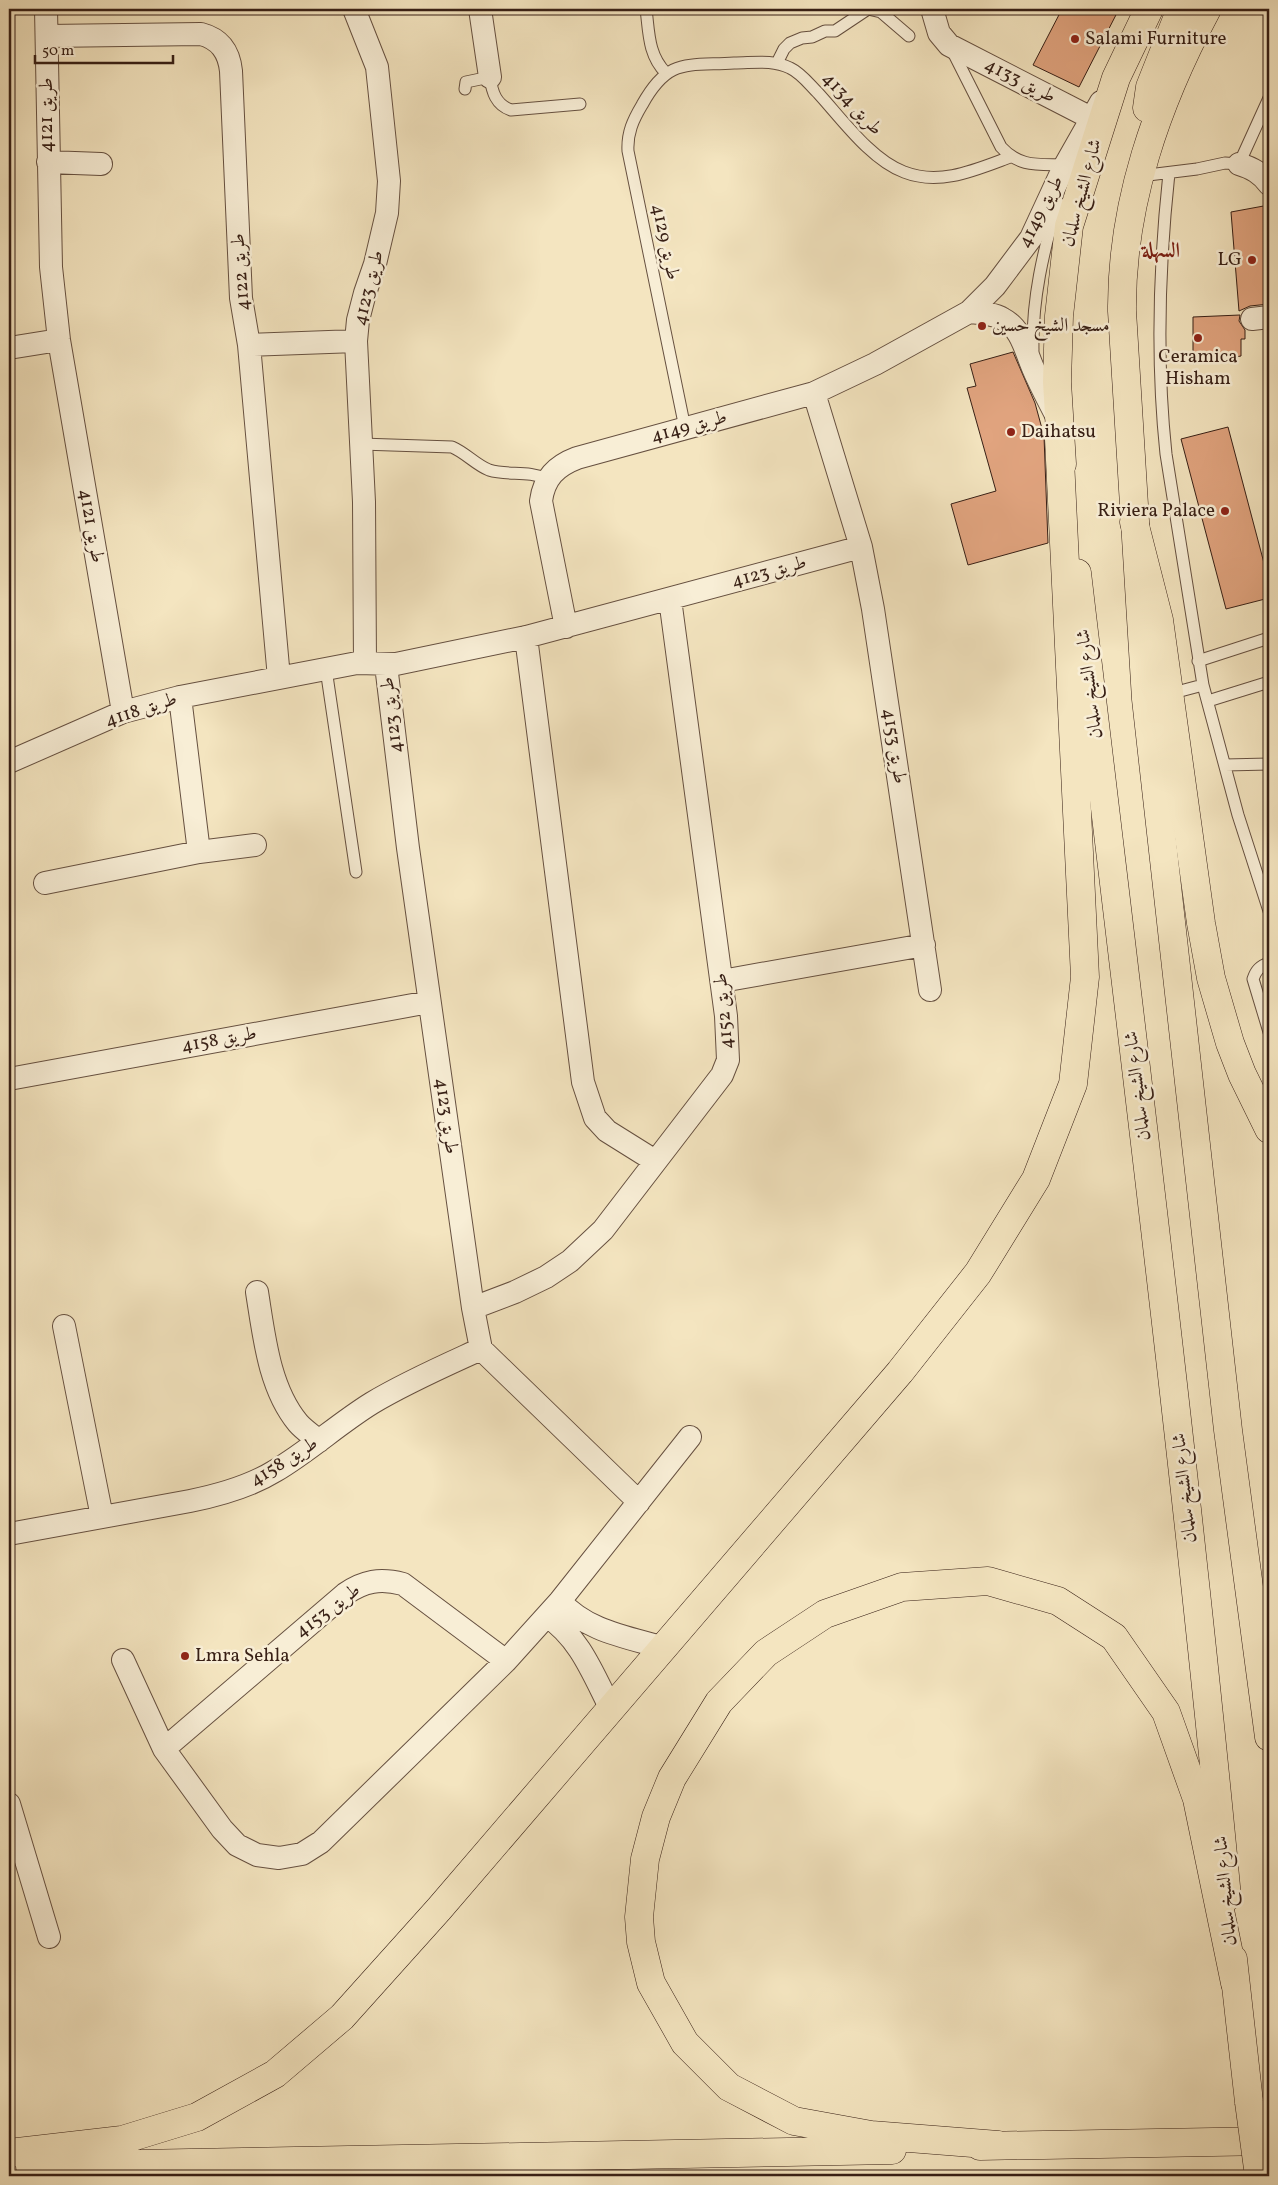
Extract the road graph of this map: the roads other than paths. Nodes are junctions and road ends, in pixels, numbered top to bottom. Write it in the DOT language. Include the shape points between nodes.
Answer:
graph roads {
  1 [pos="46,9"];
  2 [pos="354,9"];
  3 [pos="480,9"];
  4 [pos="646,9"];
  5 [pos="932,9"];
  6 [pos="1149,9"];
  7 [pos="1181,9"];
  8 [pos="1207,9"];
  9 [pos="47,36"];
  10 [pos="909,36"];
  11 [pos="949,45"];
  12 [pos="777,63"];
  13 [pos="666,73"];
  14 [pos="490,77"];
  15 [pos="1116,78"];
  16 [pos="465,89"];
  17 [pos="1269,98"];
  18 [pos="580,104"];
  19 [pos="1091,118"];
  20 [pos="1148,145"];
  21 [pos="1010,157"];
  22 [pos="1069,159"];
  23 [pos="48,162"];
  24 [pos="101,164"];
  25 [pos="1239,164"];
  26 [pos="1169,173"];
  27 [pos="1138,176"];
  28 [pos="1269,184"];
  29 [pos="969,312"];
  30 [pos="59,340"];
  31 [pos="356,341"];
  32 [pos="249,345"];
  33 [pos="9,348"];
  34 [pos="1033,367"];
  35 [pos="814,393"];
  36 [pos="685,428"];
  37 [pos="1059,430"];
  38 [pos="361,444"];
  39 [pos="547,479"];
  40 [pos="861,547"];
  41 [pos="670,599"];
  42 [pos="566,627"];
  43 [pos="526,637"];
  44 [pos="1269,638"];
  45 [pos="1198,661"];
  46 [pos="375,664"];
  47 [pos="326,669"];
  48 [pos="279,678"];
  49 [pos="1269,682"];
  50 [pos="1204,685"];
  51 [pos="1158,696"];
  52 [pos="180,697"];
  53 [pos="1208,702"];
  54 [pos="123,712"];
  55 [pos="9,762"];
  56 [pos="1269,764"];
  57 [pos="1225,765"];
  58 [pos="255,845"];
  59 [pos="199,852"];
  60 [pos="356,872"];
  61 [pos="45,883"];
  62 [pos="1269,911"];
  63 [pos="924,945"];
  64 [pos="1269,963"];
  65 [pos="722,980"];
  66 [pos="930,990"];
  67 [pos="429,1002"];
  68 [pos="1269,1032"];
  69 [pos="9,1079"];
  70 [pos="1269,1129"];
  71 [pos="655,1162"];
  72 [pos="257,1292"];
  73 [pos="473,1308"];
  74 [pos="64,1326"];
  75 [pos="481,1349"];
  76 [pos="690,1437"];
  77 [pos="319,1441"];
  78 [pos="639,1502"];
  79 [pos="102,1517"];
  80 [pos="9,1534"];
  81 [pos="553,1608"];
  82 [pos="664,1648"];
  83 [pos="123,1660"];
  84 [pos="506,1661"];
  85 [pos="611,1709"];
  86 [pos="1269,1737"];
  87 [pos="164,1749"];
  88 [pos="9,1804"];
  89 [pos="50,1937"];
  90 [pos="1235,1983"];
  91 [pos="1269,2141"];
  92 [pos="998,2145"];
  93 [pos="9,2153"];
  94 [pos="9,2166"];
  95 [pos="1259,2176"];
  1 -- 9 [label="street, طريق 4121"];
  2 -- 31 [label="street, طريق 4123" via="377,67 389,181 387,212 358,320"];
  3 -- 14 [label="street"];
  4 -- 13 [label="lane" via="652,53"];
  5 -- 11 [label="street" via="939,32"];
  6 -- 15 [label="main road, شارع الشيخ سلمان"];
  7 -- 20 [label="main road" via="1150,87"];
  8 -- 20 [label="main road" via="1182,59"];
  9 -- 23 [label="street, طريق 4121"];
  9 -- 32 [label="street, طريق 4122" via="201,34 223,47 230,63 241,298"];
  10 -- 12 [label="lane" via="881,12 868,9 835,31 825,31 790,43"];
  11 -- 19 [label="street, طريق 4133"];
  11 -- 21 [label="lane" via="1001,147"];
  12 -- 13 [label="lane, طريق 4134" via="687,66"];
  12 -- 21 [label="lane, طريق 4134" via="798,72 881,160 902,172 931,178 947,177"];
  13 -- 36 [label="lane, طريق 4129" via="655,82 635,116 628,144"];
  14 -- 16 [label="lane" via="466,82"];
  14 -- 18 [label="lane" via="496,100 511,110"];
  15 -- 19 [label="street, طريق 4149"];
  15 -- 37 [label="main road, شارع الشيخ سلمان" via="1069,226 1059,316"];
  17 -- 25 [label="lane"];
  19 -- 22 [label="street, طريق 4149"];
  20 -- 27 [label="main road"];
  21 -- 22 [label="lane" via="1024,164"];
  22 -- 29 [label="street, طريق 4149" via="1031,238 995,286"];
  22 -- 34 [label="lane" via="1041,260 1032,336"];
  23 -- 24 [label="street"];
  23 -- 30 [label="street, طريق 4121" via="51,267"];
  25 -- 26 [label="lane" via="1225,163"];
  25 -- 28 [label="street" via="1250,167"];
  26 -- 27 [label="lane"];
  26 -- 45 [label="lane" via="1159,294 1162,420"];
  27 -- 51 [label="main road" via="1121,276 1122,311 1134,522 1159,620"];
  29 -- 34 [label="street" via="992,314 1004,319 1023,340"];
  29 -- 35 [label="street, طريق 4149" via="875,364"];
  30 -- 33 [label="street"];
  30 -- 54 [label="street, طريق 4121"];
  31 -- 32 [label="street"];
  31 -- 38 [label="street, طريق 4123"];
  32 -- 48 [label="street, طريق 4122"];
  34 -- 37 [label="street"];
  35 -- 36 [label="street, طريق 4149"];
  35 -- 40 [label="street, طريق 4153"];
  36 -- 39 [label="street, طريق 4149" via="565,462"];
  37 -- 82 [label="main road" via="1085,977 1073,1084 1036,1179 978,1273 900,1372"];
  37 -- 90 [label="main road, شارع الشيخ سلمان" via="1177,1417"];
  38 -- 39 [label="lane" via="452,448 487,469"];
  38 -- 46 [label="street, طريق 4123"];
  39 -- 42 [label="street" via="541,501 542,512"];
  40 -- 41 [label="street, طريق 4123"];
  40 -- 63 [label="street, طريق 4153"];
  41 -- 42 [label="street, طريق 4123"];
  41 -- 65 [label="street, طريق 4152"];
  42 -- 43 [label="street, طريق 4123"];
  43 -- 46 [label="street, طريق 4123"];
  43 -- 71 [label="street" via="583,1082 595,1118 607,1131"];
  44 -- 45 [label="lane"];
  45 -- 50 [label="lane"];
  46 -- 47 [label="street, طريق 4123"];
  46 -- 67 [label="street, طريق 4123" via="408,848"];
  47 -- 48 [label="street, طريق 4123"];
  47 -- 60 [label="lane"];
  48 -- 52 [label="street, طريق 4118"];
  49 -- 53 [label="lane"];
  50 -- 51 [label="lane"];
  50 -- 53 [label="lane"];
  51 -- 70 [label="main road" via="1211,978 1230,1043"];
  51 -- 86 [label="main road" via="1228,1430"];
  52 -- 54 [label="street, طريق 4118"];
  52 -- 59 [label="street"];
  53 -- 57 [label="lane"];
  54 -- 55 [label="street, طريق 4118"];
  56 -- 57 [label="lane"];
  57 -- 62 [label="lane"];
  58 -- 59 [label="street"];
  59 -- 61 [label="street"];
  63 -- 65 [label="street"];
  63 -- 66 [label="street, طريق 4153"];
  64 -- 68 [label="lane" via="1262,965 1253,979"];
  65 -- 71 [label="street, طريق 4152" via="728,1060 722,1076"];
  67 -- 69 [label="street, طريق 4158"];
  67 -- 73 [label="street, طريق 4123"];
  71 -- 73 [label="street, طريق 4152" via="603,1230 570,1261 546,1277"];
  72 -- 77 [label="street" via="265,1344 275,1380 287,1408 300,1425"];
  73 -- 75 [label="street, طريق 4123"];
  74 -- 79 [label="street"];
  75 -- 77 [label="street, طريق 4158" via="394,1390"];
  75 -- 78 [label="street"];
  76 -- 78 [label="street"];
  77 -- 79 [label="street, طريق 4158" via="276,1471 220,1495"];
  78 -- 81 [label="street"];
  79 -- 80 [label="street, طريق 4158"];
  81 -- 82 [label="street" via="569,1612 592,1626"];
  81 -- 84 [label="street"];
  81 -- 85 [label="street" via="558,1623 576,1642"];
  82 -- 85 [label="main road"];
  83 -- 87 [label="street"];
  84 -- 87 [label="street, طريق 4153" via="403,1584 372,1580 345,1594"];
  84 -- 87 [label="street" via="321,1842 302,1854 279,1858 257,1855 237,1845"];
  85 -- 93 [label="main road" via="439,1910 342,2017 275,2074 197,2117 122,2140"];
  88 -- 89 [label="street"];
  90 -- 92 [label="main road" via="1197,1799 1166,1712 1114,1637 1058,1601 988,1581 902,1587 825,1614 766,1653 719,1702 672,1778 656,1817 645,1860 639,1917 651,1984 684,2043 729,2087 794,2121 871,2135"];
  90 -- 95 [label="main road, شارع الشيخ سلمان, bridge"];
  91 -- 92 [label="main road"];
  92 -- 94 [label="main road" via="856,2151"];
}
